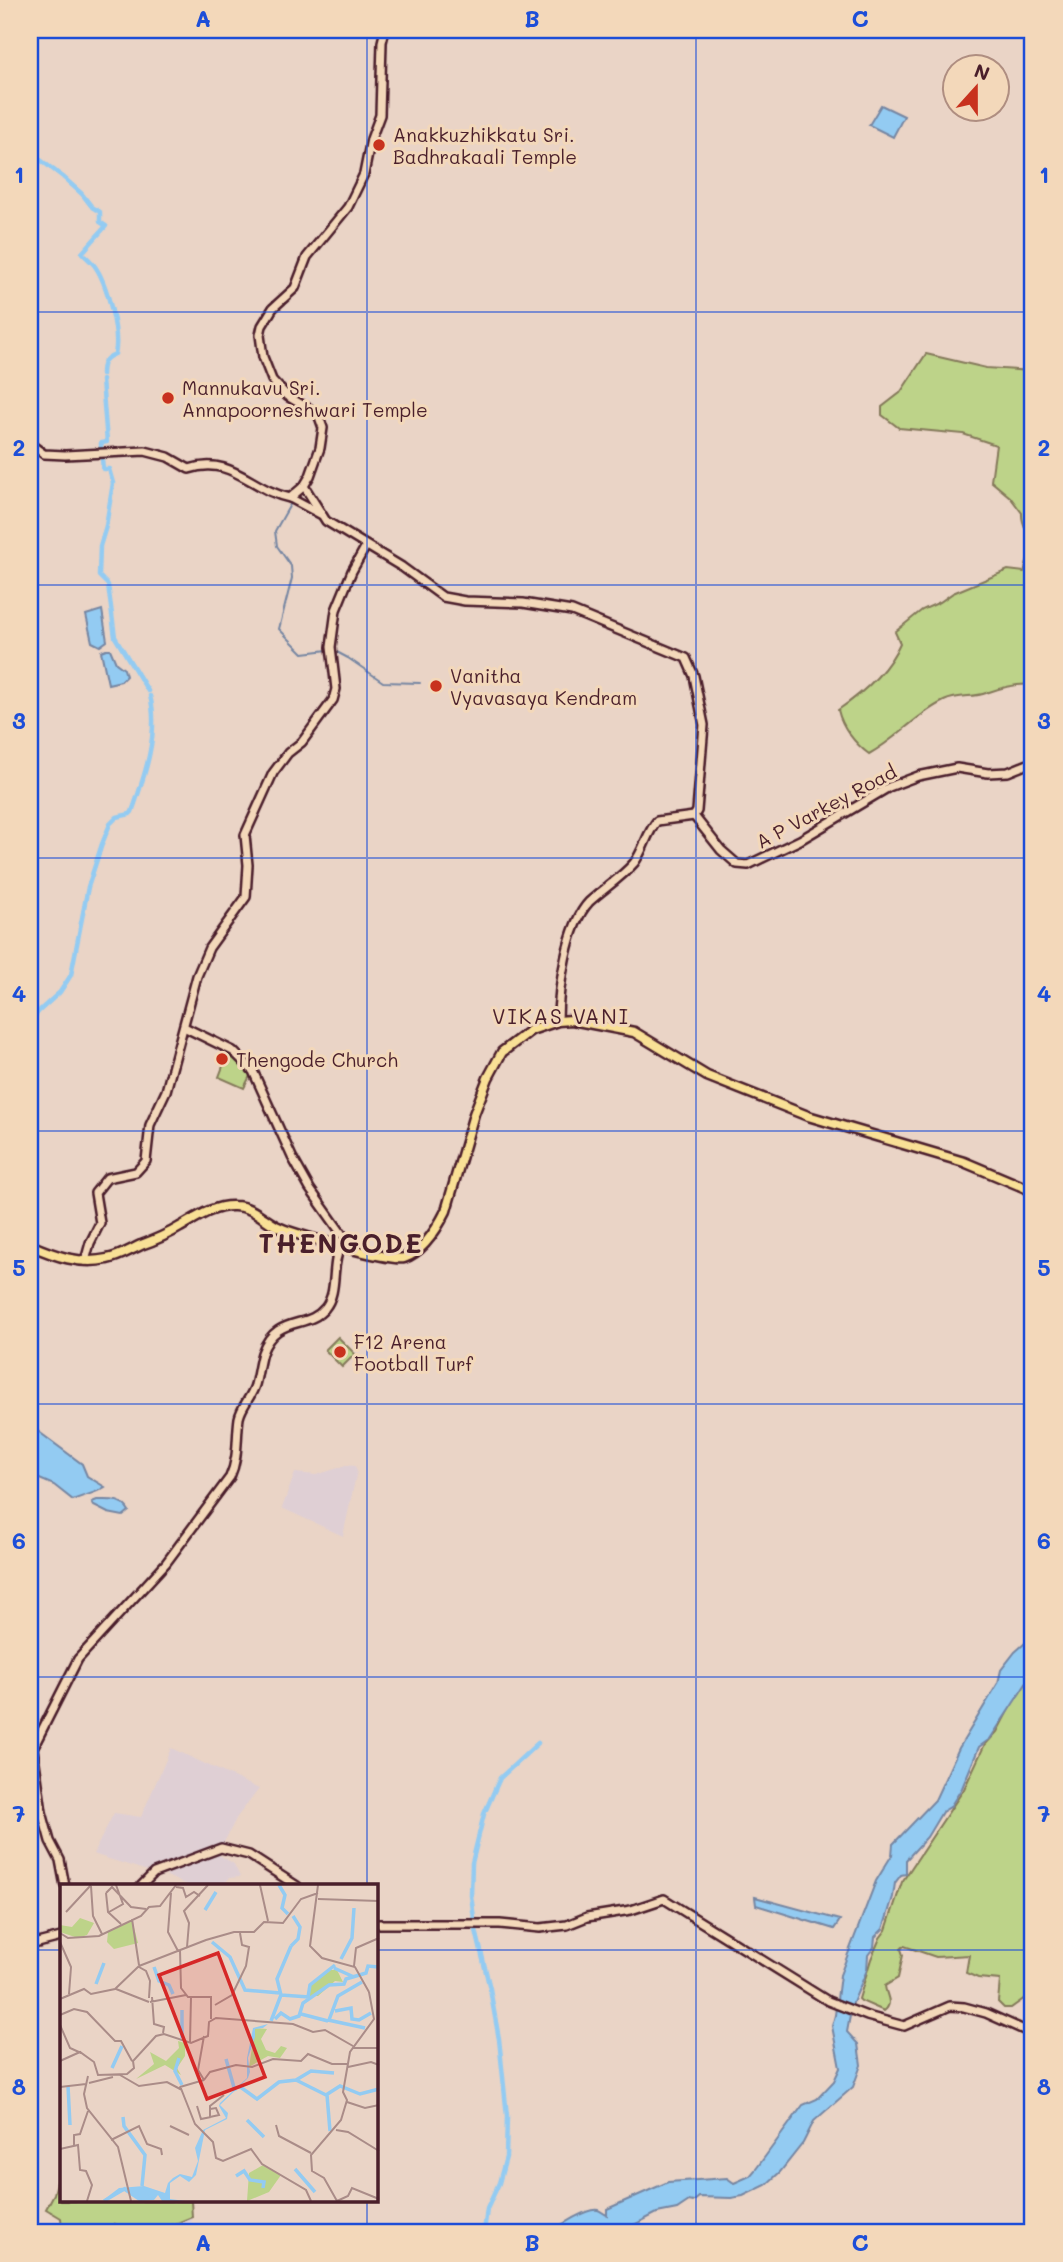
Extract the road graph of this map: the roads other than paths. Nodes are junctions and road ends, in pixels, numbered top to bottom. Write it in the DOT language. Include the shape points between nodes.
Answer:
graph roads {
  1 [pos="386,30"];
  2 [pos="30,444"];
  3 [pos="304,486"];
  4 [pos="290,498"];
  5 [pos="321,515"];
  6 [pos="366,546"];
  7 [pos="1033,762"];
  8 [pos="694,816"];
  9 [pos="558,1021"];
  10 [pos="184,1027"];
  11 [pos="1033,1191"];
  12 [pos="30,1245"];
  13 [pos="344,1246"];
  14 [pos="85,1261"];
  15 [pos="65,1884"];
  16 [pos="143,1884"];
  17 [pos="294,1884"];
  18 [pos="378,1924"];
  19 [pos="60,1937"];
  20 [pos="30,1945"];
  21 [pos="1033,2034"];
  1 -- 3 [label="main road" via="380,115 364,174 348,206 307,257 295,288 266,316 260,335 272,380 321,421 320,448"];
  2 -- 4 [label="main road" via="44,454 145,451 189,469 218,465"];
  3 -- 4 [label="main road"];
  3 -- 5 [label="main road"];
  4 -- 5 [label="main road"];
  5 -- 6 [label="main road"];
  6 -- 8 [label="main road" via="443,597 572,611 686,658 704,725"];
  6 -- 10 [label="main road" via="336,611 331,647 333,700 273,774 245,835 246,897 205,955"];
  7 -- 8 [label="main road, A P Varkey Road" via="1008,772 957,768 918,776 889,787 748,865 737,864 721,850"];
  8 -- 9 [label="main road" via="657,821 636,861 583,911 565,958"];
  9 -- 11 [label="main road" via="598,1023 634,1032 707,1076 856,1132 964,1162"];
  9 -- 13 [label="main road" via="531,1030 502,1052 474,1114 446,1210 421,1246 407,1257 392,1258"];
  10 -- 13 [label="main road" via="233,1051 253,1071 292,1157 344,1237"];
  10 -- 14 [label="main road" via="166,1091 150,1125 144,1165 136,1172 107,1178 95,1193 100,1223"];
  12 -- 14 [label="main road" via="64,1259"];
  13 -- 14 [label="main road" via="278,1227 253,1210 235,1205 201,1214 158,1240 124,1253"];
  13 -- 15 [label="main road" via="337,1252 327,1306 318,1315 284,1325 262,1351 255,1385 242,1406 236,1465 230,1477 166,1563 78,1659 33,1748 42,1812"];
  16 -- 17 [label="main road" via="155,1873 221,1849 249,1856"];
  18 -- 21 [label="main road" via="540,1928 664,1899 828,2001 867,2016 904,2026 950,2006 986,2012"];
  19 -- 20 [label="main road"];
}
